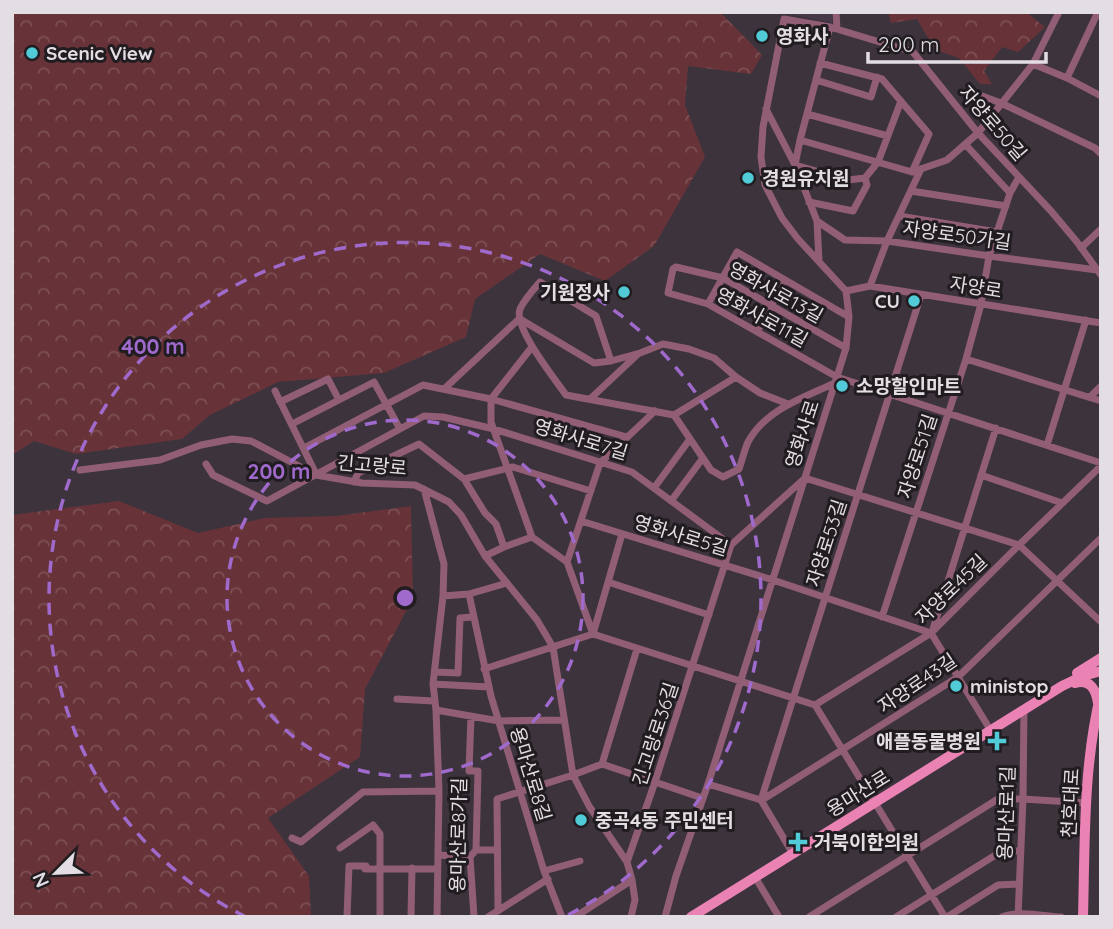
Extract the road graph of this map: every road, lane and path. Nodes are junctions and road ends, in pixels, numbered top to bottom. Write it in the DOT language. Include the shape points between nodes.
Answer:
graph roads {
  1 [pos="836,12"];
  2 [pos="1059,12"];
  3 [pos="1097,14"];
  4 [pos="833,29"];
  5 [pos="820,63"];
  6 [pos="1033,64"];
  7 [pos="877,77"];
  8 [pos="1067,79"];
  9 [pos="816,80"];
  10 [pos="982,96"];
  11 [pos="1101,96"];
  12 [pos="901,101"];
  13 [pos="1001,103"];
  14 [pos="766,109"];
  15 [pos="807,114"];
  16 [pos="978,133"];
  17 [pos="888,136"];
  18 [pos="800,140"];
  19 [pos="965,144"];
  20 [pos="1099,148"];
  21 [pos="878,162"];
  22 [pos="795,165"];
  23 [pos="917,171"];
  24 [pos="1019,177"];
  25 [pos="865,178"];
  26 [pos="911,191"];
  27 [pos="1010,193"];
  28 [pos="810,202"];
  29 [pos="1006,206"];
  30 [pos="899,216"];
  31 [pos="817,221"];
  32 [pos="1101,229"];
  33 [pos="997,232"];
  34 [pos="887,241"];
  35 [pos="1081,247"];
  36 [pos="989,256"];
  37 [pos="819,262"];
  38 [pos="1100,271"];
  39 [pos="723,278"];
  40 [pos="785,281"];
  41 [pos="870,286"];
  42 [pos="846,291"];
  43 [pos="668,293"];
  44 [pos="921,295"];
  45 [pos="708,304"];
  46 [pos="981,304"];
  47 [pos="772,306"];
  48 [pos="849,317"];
  49 [pos="519,319"];
  50 [pos="1086,320"];
  51 [pos="1101,323"];
  52 [pos="757,332"];
  53 [pos="532,347"];
  54 [pos="846,348"];
  55 [pos="640,353"];
  56 [pos="966,359"];
  57 [pos="611,361"];
  58 [pos="736,377"];
  59 [pos="836,380"];
  60 [pos="1101,386"];
  61 [pos="444,389"];
  62 [pos="1066,390"];
  63 [pos="275,391"];
  64 [pos="890,394"];
  65 [pos="1090,397"];
  66 [pos="491,399"];
  67 [pos="590,399"];
  68 [pos="339,400"];
  69 [pos="1101,401"];
  70 [pos="280,402"];
  71 [pos="386,404"];
  72 [pos="788,404"];
  73 [pos="655,411"];
  74 [pos="948,413"];
  75 [pos="674,415"];
  76 [pos="292,424"];
  77 [pos="996,428"];
  78 [pos="400,429"];
  79 [pos="494,429"];
  80 [pos="627,437"];
  81 [pos="690,439"];
  82 [pos="1048,445"];
  83 [pos="304,448"];
  84 [pos="702,458"];
  85 [pos="600,463"];
  86 [pos="206,464"];
  87 [pos="1101,465"];
  88 [pos="506,467"];
  89 [pos="79,470"];
  90 [pos="316,475"];
  91 [pos="981,475"];
  92 [pos="805,478"];
  93 [pos="464,479"];
  94 [pos="354,482"];
  95 [pos="424,488"];
  96 [pos="654,488"];
  97 [pos="591,491"];
  98 [pos="858,495"];
  99 [pos="671,501"];
  100 [pos="1062,503"];
  101 [pos="915,513"];
  102 [pos="581,521"];
  103 [pos="964,528"];
  104 [pos="622,534"];
  105 [pos="532,537"];
  106 [pos="1101,538"];
  107 [pos="730,545"];
  108 [pos="1019,545"];
  109 [pos="504,547"];
  110 [pos="485,555"];
  111 [pos="568,562"];
  112 [pos="724,565"];
  113 [pos="773,580"];
  114 [pos="1057,580"];
  115 [pos="608,582"];
  116 [pos="507,583"];
  117 [pos="469,594"];
  118 [pos="443,596"];
  119 [pos="825,598"];
  120 [pos="709,615"];
  121 [pos="472,617"];
  122 [pos="882,617"];
  123 [pos="1101,622"];
  124 [pos="931,633"];
  125 [pos="593,635"];
  126 [pos="553,648"];
  127 [pos="637,649"];
  128 [pos="1101,658"];
  129 [pos="693,666"];
  130 [pos="484,669"];
  131 [pos="1101,671"];
  132 [pos="435,672"];
  133 [pos="958,677"];
  134 [pos="740,681"];
  135 [pos="433,684"];
  136 [pos="1062,686"];
  137 [pos="489,687"];
  138 [pos="397,698"];
  139 [pos="793,698"];
  140 [pos="1100,699"];
  141 [pos="814,705"];
  142 [pos="435,706"];
  143 [pos="1024,709"];
  144 [pos="471,716"];
  145 [pos="563,720"];
  146 [pos="499,721"];
  147 [pos="991,731"];
  148 [pos="842,749"];
  149 [pos="602,764"];
  150 [pos="573,775"];
  151 [pos="656,782"];
  152 [pos="708,784"];
  153 [pos="439,791"];
  154 [pos="519,792"];
  155 [pos="702,798"];
  156 [pos="1023,799"];
  157 [pos="761,800"];
  158 [pos="876,803"];
  159 [pos="1087,803"];
  160 [pos="292,838"];
  161 [pos="340,848"];
  162 [pos="476,850"];
  163 [pos="496,850"];
  164 [pos="1020,851"];
  165 [pos="793,854"];
  166 [pos="438,855"];
  167 [pos="908,856"];
  168 [pos="470,857"];
  169 [pos="580,861"];
  170 [pos="627,862"];
  171 [pos="412,868"];
  172 [pos="380,869"];
  173 [pos="437,869"];
  174 [pos="544,870"];
  175 [pos="755,877"];
  176 [pos="548,879"];
  177 [pos="632,880"];
  178 [pos="1019,884"];
  179 [pos="932,895"];
  180 [pos="498,911"];
  181 [pos="1018,915"];
  182 [pos="347,917"];
  183 [pos="380,917"];
  184 [pos="411,917"];
  185 [pos="437,917"];
  186 [pos="474,917"];
  187 [pos="488,917"];
  188 [pos="562,917"];
  189 [pos="575,917"];
  190 [pos="631,917"];
  191 [pos="665,917"];
  192 [pos="691,917"];
  193 [pos="779,917"];
  194 [pos="809,917"];
  195 [pos="896,917"];
  196 [pos="946,917"];
  197 [pos="1002,917"];
  198 [pos="1061,917"];
  199 [pos="1083,917"];
  1 -- 4 [label="street"];
  2 -- 6 [label="street"];
  3 -- 8 [label="street"];
  4 -- 5 [label="street"];
  4 -- 14 [label="street" via="784,19"];
  4 -- 16 [label="street, 자양로50길" via="913,52"];
  5 -- 7 [label="street"];
  5 -- 9 [label="street"];
  6 -- 8 [label="street"];
  6 -- 13 [label="street"];
  7 -- 9 [label="street" via="871,97"];
  7 -- 12 [label="street"];
  8 -- 11 [label="street"];
  9 -- 15 [label="street"];
  10 -- 13 [label="street"];
  12 -- 17 [label="street"];
  12 -- 23 [label="street" via="929,134"];
  13 -- 16 [label="street"];
  13 -- 20 [label="street"];
  14 -- 22 [label="street"];
  14 -- 37 [label="street" via="761,157 765,185 782,218"];
  15 -- 17 [label="street"];
  15 -- 18 [label="street"];
  16 -- 19 [label="street"];
  16 -- 24 [label="street, 자양로50길"];
  17 -- 21 [label="street"];
  18 -- 21 [label="street"];
  18 -- 22 [label="street"];
  19 -- 23 [label="street" via="947,160"];
  19 -- 27 [label="street"];
  21 -- 23 [label="street"];
  21 -- 25 [label="street"];
  22 -- 25 [label="street" via="848,180"];
  22 -- 28 [label="street"];
  23 -- 26 [label="street"];
  24 -- 27 [label="street, 자양로51길"];
  24 -- 35 [label="street, 자양로50길"];
  25 -- 28 [label="street" via="867,185 853,211"];
  26 -- 29 [label="street"];
  26 -- 30 [label="street"];
  27 -- 29 [label="street, 자양로51길"];
  28 -- 31 [label="street"];
  29 -- 33 [label="street, 자양로51길"];
  30 -- 33 [label="street"];
  30 -- 34 [label="street"];
  31 -- 34 [label="street, 자양로50가길" via="845,240"];
  31 -- 37 [label="street"];
  32 -- 35 [label="street"];
  33 -- 36 [label="street, 자양로51길"];
  34 -- 36 [label="street, 자양로50가길"];
  34 -- 41 [label="street"];
  35 -- 38 [label="street, 자양로50길"];
  36 -- 38 [label="street, 자양로50가길"];
  36 -- 46 [label="street, 자양로51길"];
  37 -- 42 [label="street"];
  39 -- 40 [label="street" via="737,252"];
  39 -- 43 [label="street, 영화사로13길" via="676,267"];
  39 -- 45 [label="street"];
  39 -- 47 [label="street, 영화사로13길"];
  40 -- 47 [label="street"];
  40 -- 48 [label="street"];
  41 -- 42 [label="street, 자양로"];
  41 -- 44 [label="street, 자양로"];
  42 -- 48 [label="street, 영화사로"];
  43 -- 45 [label="street, 영화사로11길"];
  44 -- 46 [label="street, 자양로"];
  44 -- 64 [label="street, 자양로53길"];
  45 -- 52 [label="street, 영화사로11길"];
  46 -- 50 [label="street, 자양로"];
  46 -- 56 [label="street, 자양로51길"];
  47 -- 52 [label="street"];
  47 -- 54 [label="street, 영화사로13길"];
  48 -- 54 [label="street, 영화사로"];
  49 -- 53 [label="street"];
  49 -- 57 [label="street" via="594,363"];
  49 -- 57 [label="street" via="519,310 540,282 596,316"];
  49 -- 61 [label="street"];
  50 -- 51 [label="street, 자양로"];
  50 -- 62 [label="street"];
  52 -- 59 [label="street, 영화사로11길"];
  53 -- 66 [label="street"];
  53 -- 67 [label="street" via="566,394"];
  54 -- 59 [label="street, 영화사로"];
  55 -- 57 [label="street"];
  55 -- 58 [label="street" via="663,344 689,349 714,358"];
  55 -- 67 [label="street"];
  56 -- 62 [label="street"];
  56 -- 74 [label="street, 자양로51길"];
  58 -- 72 [label="street"];
  58 -- 75 [label="street"];
  59 -- 64 [label="street, 영화사로11길"];
  59 -- 72 [label="street"];
  59 -- 92 [label="street, 영화사로"];
  60 -- 65 [label="street"];
  61 -- 66 [label="street"];
  61 -- 71 [label="street" via="423,385"];
  62 -- 65 [label="street"];
  62 -- 82 [label="street"];
  63 -- 70 [label="street"];
  64 -- 74 [label="street, 영화사로11길"];
  64 -- 98 [label="street, 자양로53길"];
  65 -- 69 [label="street"];
  66 -- 79 [label="street"];
  66 -- 80 [label="street"];
  67 -- 73 [label="street"];
  68 -- 70 [label="street" via="328,379"];
  68 -- 71 [label="street" via="374,382"];
  68 -- 76 [label="street"];
  70 -- 76 [label="street"];
  71 -- 78 [label="street"];
  71 -- 83 [label="street"];
  72 -- 84 [label="street" via="762,423 748,442 738,469 723,477"];
  73 -- 75 [label="street"];
  73 -- 80 [label="street"];
  74 -- 77 [label="street, 영화사로11길"];
  74 -- 101 [label="street, 자양로51길"];
  75 -- 81 [label="street"];
  76 -- 83 [label="street"];
  77 -- 82 [label="street, 영화사로11길"];
  77 -- 91 [label="street"];
  78 -- 79 [label="street, 영화사로7길" via="424,416"];
  78 -- 90 [label="street, 영화사로7길"];
  79 -- 85 [label="street, 영화사로7길"];
  79 -- 88 [label="street"];
  80 -- 85 [label="street"];
  81 -- 84 [label="street"];
  81 -- 96 [label="street"];
  82 -- 87 [label="street, 영화사로11길"];
  83 -- 90 [label="street"];
  84 -- 99 [label="street"];
  85 -- 96 [label="street, 영화사로7길" via="632,472"];
  85 -- 97 [label="street"];
  86 -- 90 [label="street, 영화사로7길" via="213,475 267,501"];
  87 -- 100 [label="street, 자양로45길"];
  88 -- 93 [label="street"];
  88 -- 97 [label="street"];
  88 -- 105 [label="street"];
  89 -- 90 [label="street, 긴고랑로" via="160,460 232,439 251,441"];
  90 -- 94 [label="street, 긴고랑로"];
  91 -- 100 [label="street"];
  91 -- 103 [label="street"];
  92 -- 98 [label="street"];
  92 -- 107 [label="street"];
  92 -- 113 [label="street, 영화사로"];
  93 -- 94 [label="street" via="419,444 358,473"];
  93 -- 109 [label="street" via="496,523"];
  94 -- 95 [label="street, 긴고랑로"];
  95 -- 110 [label="street, 긴고랑로" via="461,515"];
  95 -- 118 [label="street" via="444,564"];
  96 -- 99 [label="street, 영화사로7길"];
  97 -- 102 [label="street"];
  98 -- 101 [label="street"];
  98 -- 119 [label="street, 자양로53길"];
  99 -- 107 [label="street, 영화사로7길"];
  100 -- 108 [label="street, 자양로45길"];
  101 -- 103 [label="street"];
  101 -- 122 [label="street, 자양로51길"];
  102 -- 104 [label="street, 영화사로5길"];
  102 -- 111 [label="street"];
  103 -- 108 [label="street"];
  103 -- 124 [label="street"];
  104 -- 112 [label="street, 영화사로5길"];
  104 -- 115 [label="street"];
  105 -- 109 [label="street"];
  105 -- 111 [label="street"];
  106 -- 114 [label="street, 자양로43길"];
  107 -- 112 [label="street, 긴고랑로36길"];
  108 -- 114 [label="street"];
  108 -- 124 [label="street, 자양로45길"];
  109 -- 110 [label="street"];
  110 -- 116 [label="street, 긴고랑로"];
  111 -- 125 [label="street"];
  112 -- 113 [label="street, 영화사로5길"];
  112 -- 120 [label="street, 긴고랑로36길"];
  113 -- 119 [label="street, 영화사로5길"];
  113 -- 134 [label="street, 영화사로"];
  114 -- 123 [label="street"];
  114 -- 133 [label="street, 자양로43길"];
  115 -- 120 [label="street"];
  115 -- 125 [label="street"];
  116 -- 117 [label="street"];
  116 -- 126 [label="street, 긴고랑로"];
  117 -- 118 [label="street"];
  117 -- 121 [label="street, 용마산로8길"];
  118 -- 132 [label="street"];
  119 -- 122 [label="street, 영화사로5길"];
  119 -- 139 [label="street, 자양로53길"];
  120 -- 129 [label="street, 긴고랑로36길"];
  121 -- 130 [label="street, 용마산로8길"];
  121 -- 132 [label="street" via="460,618 458,673"];
  122 -- 124 [label="street, 영화사로5길"];
  124 -- 133 [label="street"];
  124 -- 141 [label="street, 자양로45길"];
  125 -- 126 [label="street"];
  125 -- 127 [label="street"];
  126 -- 130 [label="street"];
  126 -- 145 [label="street, 긴고랑로"];
  127 -- 129 [label="street"];
  127 -- 149 [label="street"];
  128 -- 136 [label="main road"];
  129 -- 134 [label="street"];
  129 -- 151 [label="street, 긴고랑로36길"];
  130 -- 137 [label="street, 용마산로8길"];
  131 -- 136 [label="main road, 용마산로"];
  132 -- 135 [label="street"];
  133 -- 147 [label="street"];
  133 -- 148 [label="street, 자양로43길"];
  134 -- 139 [label="street"];
  134 -- 152 [label="street, 영화사로"];
  135 -- 137 [label="street"];
  135 -- 142 [label="street"];
  136 -- 140 [label="main road" via="1088,683"];
  136 -- 143 [label="main road, 용마산로"];
  137 -- 146 [label="street, 용마산로8길"];
  138 -- 142 [label="street"];
  139 -- 141 [label="street"];
  139 -- 157 [label="street, 자양로53길"];
  140 -- 159 [label="main road, 천호대로"];
  141 -- 148 [label="street"];
  142 -- 144 [label="street"];
  142 -- 153 [label="street"];
  143 -- 147 [label="main road, 용마산로"];
  143 -- 156 [label="street, 용마산로1길"];
  144 -- 146 [label="street"];
  144 -- 162 [label="street, 용마산로8가길" via="469,771 478,771"];
  145 -- 146 [label="street"];
  145 -- 150 [label="street, 긴고랑로"];
  146 -- 154 [label="street, 용마산로8길"];
  147 -- 158 [label="main road, 용마산로"];
  148 -- 157 [label="street, 자양로43길"];
  148 -- 158 [label="street"];
  149 -- 150 [label="street"];
  149 -- 151 [label="street"];
  150 -- 154 [label="street"];
  150 -- 170 [label="street, 긴고랑로"];
  151 -- 155 [label="street"];
  151 -- 170 [label="street, 긴고랑로36길"];
  152 -- 155 [label="street, 영화사로"];
  152 -- 157 [label="street"];
  153 -- 160 [label="street" via="363,792 301,842"];
  153 -- 166 [label="street"];
  154 -- 163 [label="street" via="497,799"];
  154 -- 174 [label="street, 용마산로8길"];
  155 -- 191 [label="street, 영화사로"];
  156 -- 159 [label="street"];
  156 -- 164 [label="street, 용마산로1길"];
  156 -- 167 [label="street" via="998,799"];
  157 -- 165 [label="street"];
  158 -- 165 [label="main road, 용마산로"];
  158 -- 167 [label="street"];
  159 -- 199 [label="main road, 천호대로"];
  161 -- 172 [label="street" via="373,825 380,834"];
  162 -- 163 [label="street"];
  162 -- 168 [label="street, 용마산로8가길"];
  163 -- 180 [label="street"];
  164 -- 178 [label="street, 용마산로1길"];
  164 -- 179 [label="street" via="1002,851"];
  165 -- 175 [label="main road, 용마산로"];
  166 -- 168 [label="street"];
  166 -- 173 [label="street"];
  167 -- 179 [label="street"];
  167 -- 194 [label="street"];
  168 -- 186 [label="street, 용마산로8가길"];
  169 -- 174 [label="street"];
  170 -- 177 [label="street, 긴고랑로"];
  171 -- 172 [label="street"];
  171 -- 173 [label="street"];
  171 -- 184 [label="street"];
  172 -- 182 [label="street" via="349,866"];
  172 -- 183 [label="street"];
  173 -- 185 [label="street"];
  174 -- 176 [label="street, 용마산로8길"];
  175 -- 192 [label="main road, 용마산로" via="710,910"];
  175 -- 193 [label="street"];
  176 -- 180 [label="street"];
  176 -- 188 [label="street, 용마산로8길"];
  177 -- 189 [label="street"];
  177 -- 190 [label="street, 긴고랑로" via="635,900"];
  178 -- 181 [label="street, 용마산로1길"];
  178 -- 196 [label="street" via="998,885"];
  179 -- 195 [label="street"];
  179 -- 196 [label="street"];
  180 -- 187 [label="street"];
  181 -- 197 [label="street"];
  181 -- 198 [label="street"];
}
